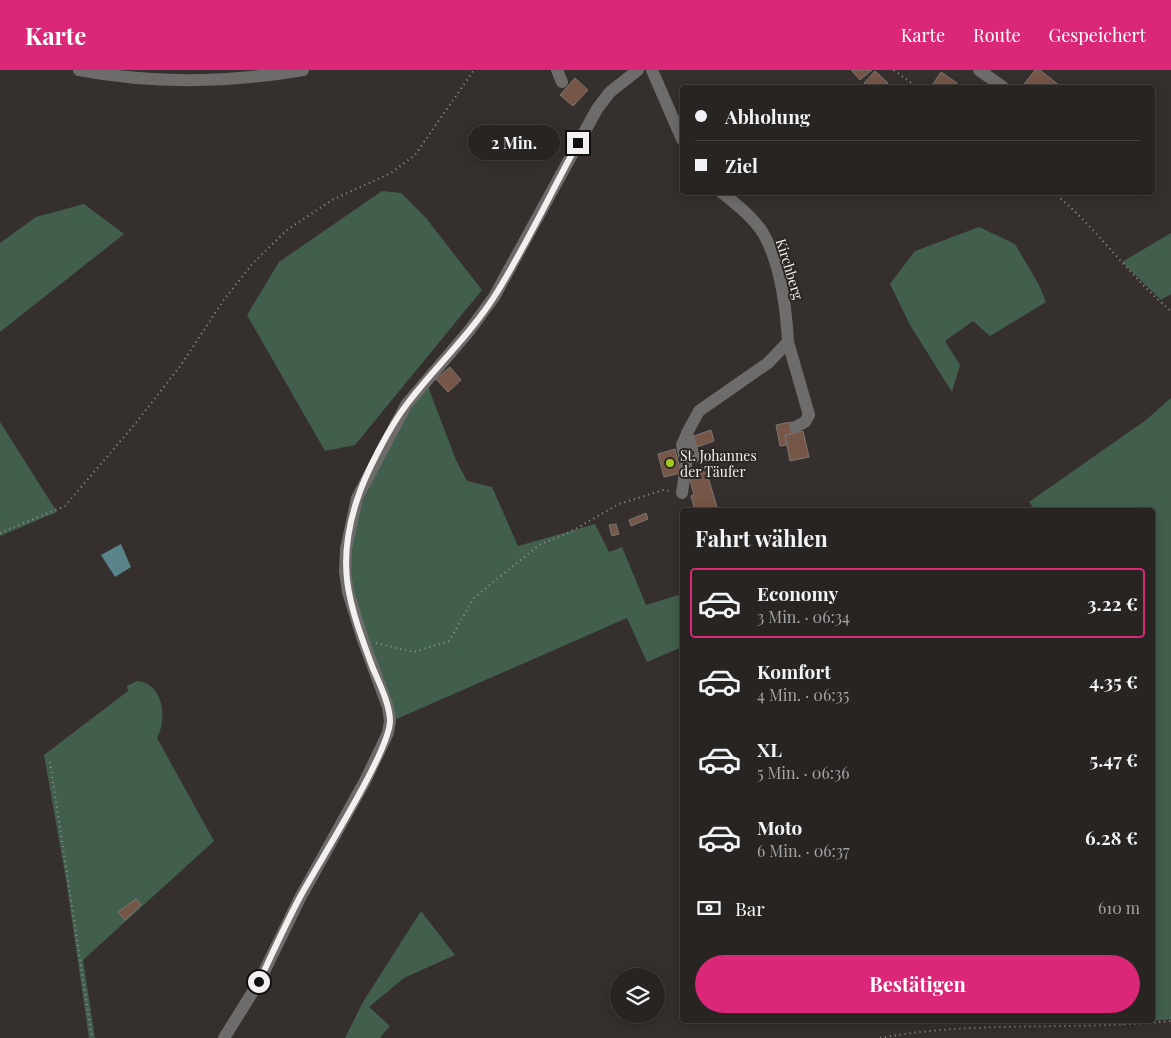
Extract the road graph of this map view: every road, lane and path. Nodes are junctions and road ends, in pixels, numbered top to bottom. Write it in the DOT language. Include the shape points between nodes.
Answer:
graph roads {
  1 [pos="79,70"];
  2 [pos="302,70"];
  3 [pos="474,70"];
  4 [pos="638,70"];
  5 [pos="652,70"];
  6 [pos="894,70"];
  7 [pos="979,70"];
  8 [pos="914,85"];
  9 [pos="1000,85"];
  10 [pos="680,134"];
  11 [pos="724,195"];
  12 [pos="1056,195"];
  13 [pos="1171,311"];
  14 [pos="788,342"];
  15 [pos="795,427"];
  16 [pos="687,434"];
  17 [pos="694,457"];
  18 [pos="682,493"];
  19 [pos="0,533"];
  20 [pos="363,640"];
  21 [pos="50,762"];
  22 [pos="1171,1021"];
  23 [pos="1122,1023"];
  24 [pos="1153,1023"];
  25 [pos="1155,1023"];
  26 [pos="1125,1026"];
  27 [pos="92,1038"];
  28 [pos="224,1038"];
  29 [pos="880,1038"];
  1 -- 2 [label="street" via="142,79 208,80"];
  3 -- 19 [label="path" via="415,154 391,173 332,200 294,225 253,263 223,301 181,365 65,506"];
  4 -- 20 [label="street" via="610,92 597,109 494,297 406,405 372,466 357,498 346,548 348,592"];
  5 -- 10 [label="street"];
  6 -- 8 [label="path"];
  7 -- 9 [label="street"];
  11 -- 14 [label="street, Kirchberg" via="762,233 774,260 786,309"];
  12 -- 13 [label="path" via="1090,225"];
  14 -- 15 [label="street, Kirchberg" via="809,415 805,422"];
  14 -- 16 [label="street" via="768,363 699,411"];
  16 -- 17 [label="street"];
  16 -- 18 [label="street" via="682,445 686,465"];
  18 -- 20 [label="path" via="663,490 619,504 570,532 539,545 474,598 449,641 414,652"];
  20 -- 28 [label="street" via="388,708 388,733 259,982"];
  21 -- 27 [label="path"];
  22 -- 25 [label="path"];
  23 -- 26 [label="path"];
  24 -- 26 [label="path"];
  26 -- 29 [label="path" via="956,1029"];
}
